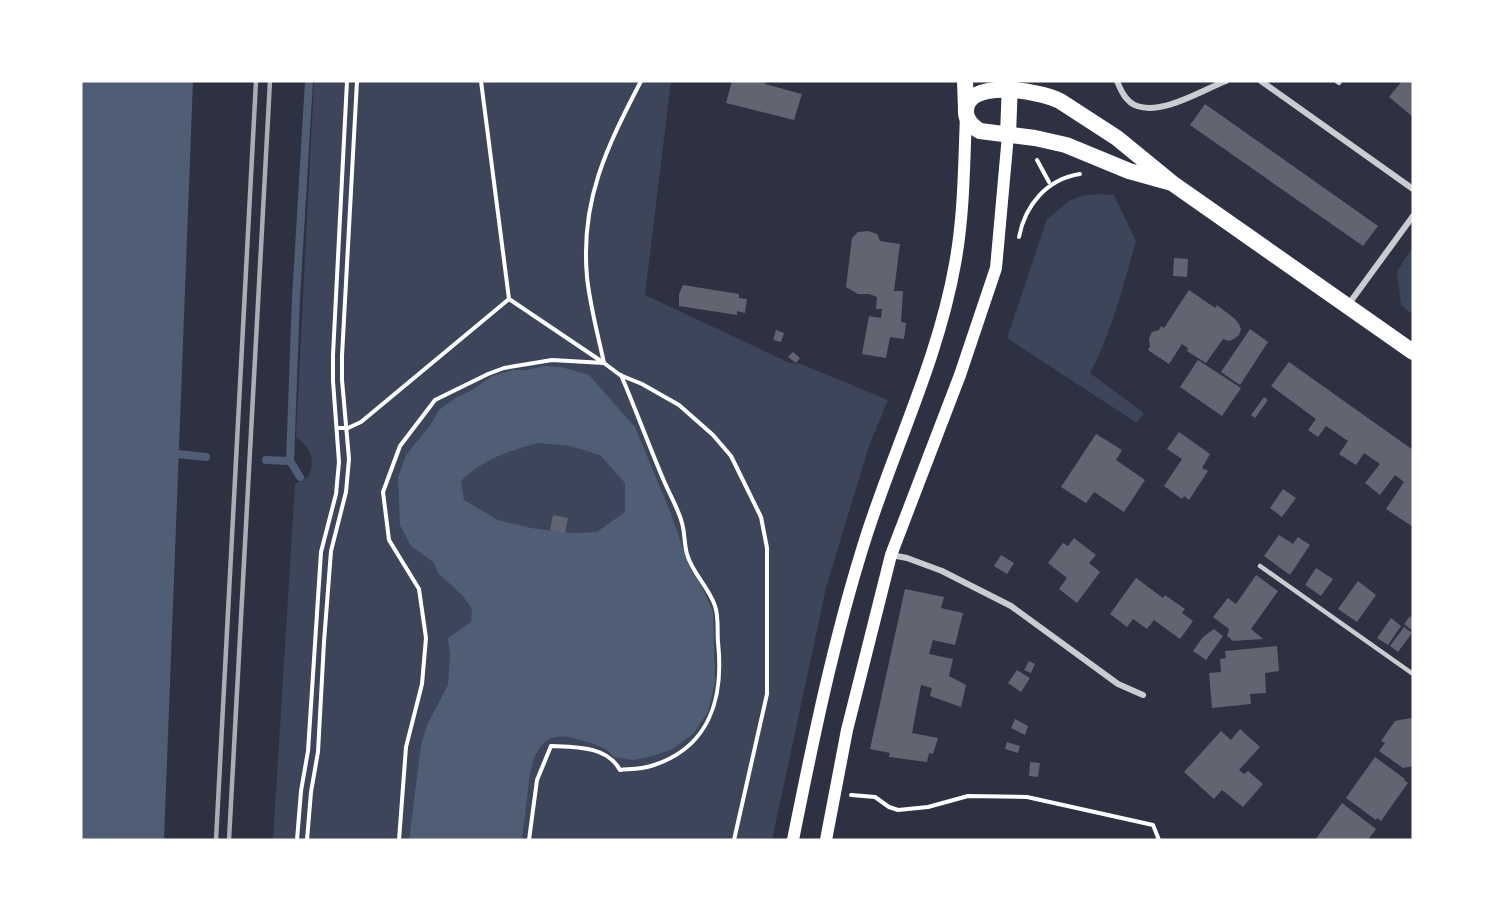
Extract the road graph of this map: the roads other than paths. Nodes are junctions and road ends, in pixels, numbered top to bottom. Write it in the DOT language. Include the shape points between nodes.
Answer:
graph roads {
  1 [pos="965,81"];
  2 [pos="1042,81"];
  3 [pos="1116,81"];
  4 [pos="1226,81"];
  5 [pos="1261,81"];
  6 [pos="1336,81"];
  7 [pos="1340,81"];
  8 [pos="1010,86"];
  9 [pos="1051,96"];
  10 [pos="966,113"];
  11 [pos="1008,135"];
  12 [pos="1172,183"];
  13 [pos="1413,189"];
  14 [pos="1413,216"];
  15 [pos="1347,306"];
  16 [pos="1413,351"];
  17 [pos="891,555"];
  18 [pos="1260,566"];
  19 [pos="1413,674"];
  20 [pos="1143,695"];
  21 [pos="793,840"];
  22 [pos="825,840"];
  1 -- 10 [label="highway"];
  2 -- 9 [label="highway"];
  3 -- 4 [label="street" via="1135,105 1157,108"];
  5 -- 13 [label="street"];
  6 -- 7 [label="lane"];
  8 -- 9 [label="highway"];
  8 -- 10 [label="highway" via="978,93 968,102"];
  8 -- 11 [label="highway"];
  9 -- 12 [label="highway" via="1117,138"];
  10 -- 11 [label="highway" via="969,123 980,131"];
  10 -- 21 [label="main road" via="955,263 945,307 854,580"];
  11 -- 12 [label="highway" via="1066,145 1129,171"];
  11 -- 17 [label="main road" via="996,268"];
  12 -- 15 [label="highway"];
  14 -- 15 [label="street"];
  15 -- 16 [label="highway"];
  17 -- 20 [label="street" via="942,571 1011,606 1118,684"];
  17 -- 22 [label="main road" via="847,730"];
  18 -- 19 [label="lane"];
}
